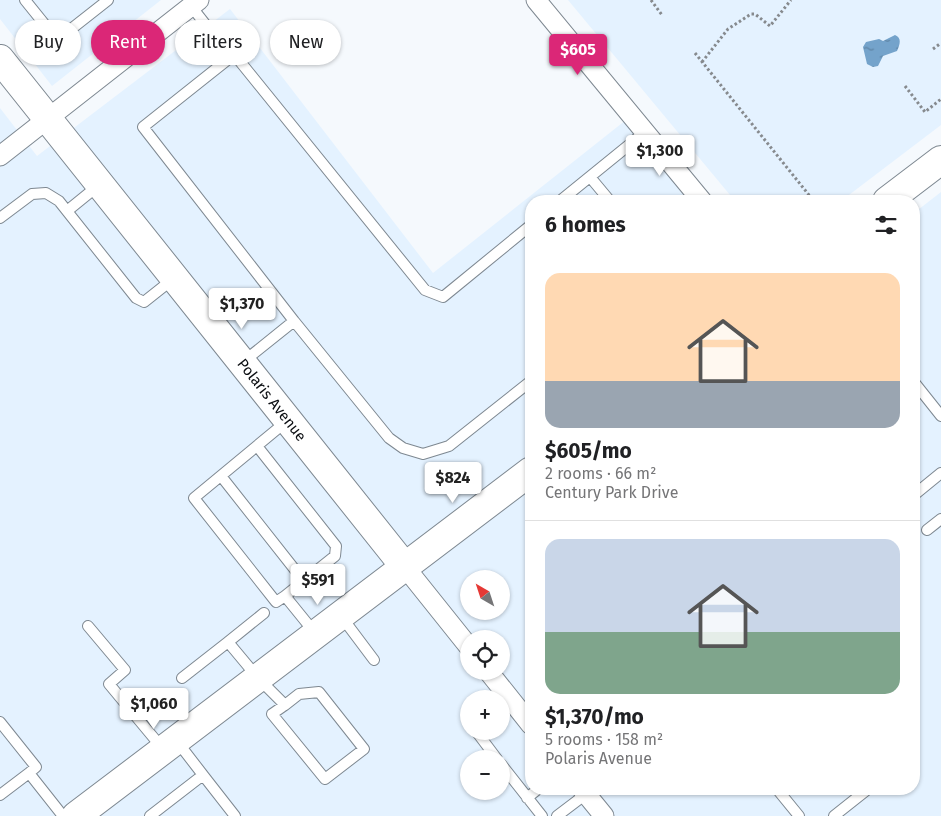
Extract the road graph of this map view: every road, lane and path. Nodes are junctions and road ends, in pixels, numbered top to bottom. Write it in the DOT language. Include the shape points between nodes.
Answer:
graph roads {
  1 [pos="25,0"];
  2 [pos="108,0"];
  3 [pos="536,0"];
  4 [pos="651,0"];
  5 [pos="791,0"];
  6 [pos="195,3"];
  7 [pos="662,15"];
  8 [pos="206,20"];
  9 [pos="941,43"];
  10 [pos="933,49"];
  11 [pos="695,53"];
  12 [pos="0,59"];
  13 [pos="702,62"];
  14 [pos="221,65"];
  15 [pos="243,65"];
  16 [pos="905,86"];
  17 [pos="941,100"];
  18 [pos="48,119"];
  19 [pos="645,132"];
  20 [pos="0,156"];
  21 [pos="941,160"];
  22 [pos="590,177"];
  23 [pos="100,184"];
  24 [pos="568,195"];
  25 [pos="605,195"];
  26 [pos="697,195"];
  27 [pos="809,195"];
  28 [pos="894,195"];
  29 [pos="67,211"];
  30 [pos="0,218"];
  31 [pos="525,230"];
  32 [pos="174,278"];
  33 [pos="294,321"];
  34 [pos="242,363"];
  35 [pos="525,386"];
  36 [pos="920,390"];
  37 [pos="941,416"];
  38 [pos="288,420"];
  39 [pos="256,446"];
  40 [pos="941,473"];
  41 [pos="221,476"];
  42 [pos="525,479"];
  43 [pos="920,489"];
  44 [pos="941,519"];
  45 [pos="927,530"];
  46 [pos="405,567"];
  47 [pos="303,580"];
  48 [pos="285,596"];
  49 [pos="264,613"];
  50 [pos="341,615"];
  51 [pos="88,626"];
  52 [pos="316,634"];
  53 [pos="460,636"];
  54 [pos="228,642"];
  55 [pos="374,660"];
  56 [pos="182,678"];
  57 [pos="258,678"];
  58 [pos="284,704"];
  59 [pos="510,708"];
  60 [pos="525,721"];
  61 [pos="0,722"];
  62 [pos="169,745"];
  63 [pos="29,772"];
  64 [pos="203,776"];
  65 [pos="510,776"];
  66 [pos="0,795"];
  67 [pos="531,795"];
  68 [pos="580,795"];
  69 [pos="587,795"];
  70 [pos="782,795"];
  71 [pos="860,795"];
  72 [pos="527,798"];
  73 [pos="63,816"];
  74 [pos="76,816"];
  75 [pos="150,816"];
  76 [pos="235,816"];
  77 [pos="542,816"];
  78 [pos="557,816"];
  79 [pos="604,816"];
  80 [pos="800,816"];
  81 [pos="834,816"];
  1 -- 2 [label="lane" via="54,36 61,37"];
  3 -- 19 [label="street"];
  4 -- 7 [label="path"];
  5 -- 13 [label="path" via="770,26 752,14 728,29"];
  6 -- 8 [label="lane"];
  6 -- 18 [label="street"];
  9 -- 10 [label="path"];
  11 -- 13 [label="path"];
  12 -- 18 [label="street, Polaris Avenue"];
  13 -- 27 [label="path"];
  14 -- 33 [label="lane" via="143,127"];
  15 -- 31 [label="lane" via="425,290 443,296"];
  16 -- 17 [label="path" via="925,112"];
  18 -- 20 [label="street"];
  18 -- 23 [label="street, Polaris Avenue"];
  19 -- 22 [label="lane"];
  19 -- 26 [label="street"];
  21 -- 28 [label="street"];
  22 -- 24 [label="lane"];
  22 -- 25 [label="lane"];
  23 -- 29 [label="lane"];
  23 -- 32 [label="street, Polaris Avenue"];
  29 -- 30 [label="lane" via="46,192 32,194"];
  29 -- 32 [label="lane" via="136,298 144,302"];
  32 -- 34 [label="street, Polaris Avenue"];
  33 -- 34 [label="lane"];
  33 -- 35 [label="lane" via="389,438 403,448 424,454 449,446"];
  34 -- 38 [label="street, Polaris Avenue"];
  36 -- 37 [label="lane"];
  38 -- 39 [label="lane"];
  38 -- 46 [label="street, Polaris Avenue"];
  39 -- 41 [label="lane"];
  39 -- 47 [label="lane" via="336,546 335,556"];
  40 -- 43 [label="lane"];
  41 -- 47 [label="lane"];
  41 -- 48 [label="lane" via="194,498 276,602"];
  42 -- 46 [label="street"];
  44 -- 45 [label="lane"];
  46 -- 50 [label="street"];
  46 -- 53 [label="street, Polaris Avenue"];
  47 -- 48 [label="lane"];
  48 -- 52 [label="lane"];
  49 -- 54 [label="lane"];
  50 -- 52 [label="street"];
  50 -- 55 [label="lane"];
  51 -- 62 [label="lane" via="125,670 109,684"];
  52 -- 57 [label="street"];
  54 -- 56 [label="lane"];
  54 -- 57 [label="lane"];
  57 -- 58 [label="lane"];
  57 -- 62 [label="street"];
  58 -- 58 [label="lane" via="299,694 319,692 364,749 325,779 272,714"];
  59 -- 60 [label="street"];
  61 -- 63 [label="lane" via="36,767"];
  62 -- 64 [label="lane"];
  62 -- 74 [label="street"];
  63 -- 66 [label="lane"];
  63 -- 73 [label="lane"];
  64 -- 75 [label="lane"];
  64 -- 76 [label="lane"];
  65 -- 72 [label="lane"];
  67 -- 72 [label="lane"];
  68 -- 78 [label="lane"];
  69 -- 79 [label="street"];
  70 -- 80 [label="lane"];
  71 -- 81 [label="lane"];
  72 -- 77 [label="lane"];
}
